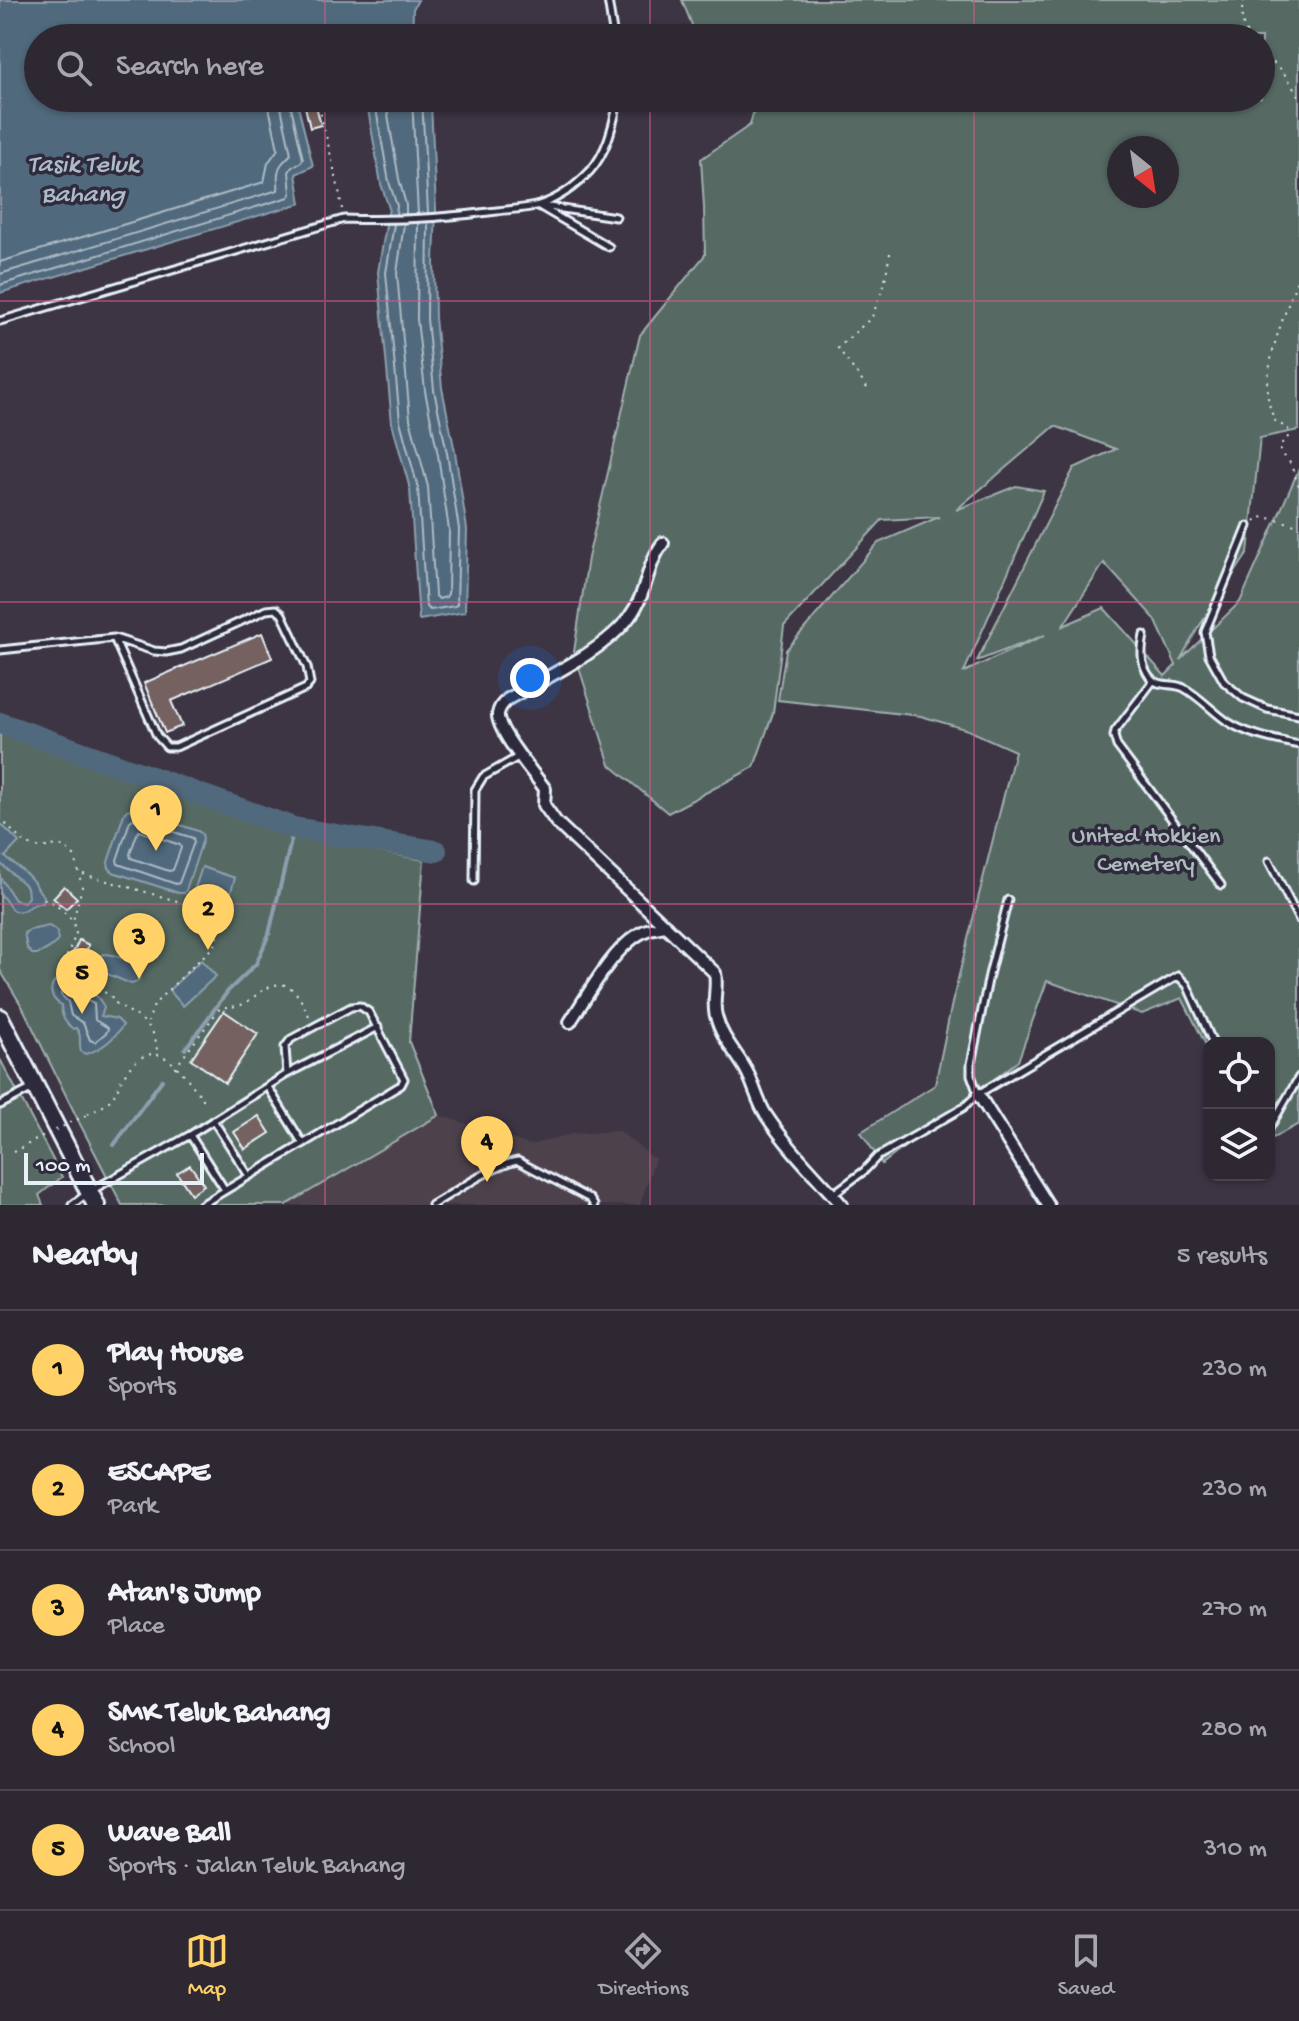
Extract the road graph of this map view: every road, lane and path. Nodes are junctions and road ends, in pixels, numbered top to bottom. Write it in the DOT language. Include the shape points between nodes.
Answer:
graph roads {
  1 [pos="608,0"];
  2 [pos="1244,0"];
  3 [pos="612,24"];
  4 [pos="1242,24"];
  5 [pos="1275,64"];
  6 [pos="1299,97"];
  7 [pos="320,112"];
  8 [pos="616,112"];
  9 [pos="538,206"];
  10 [pos="616,217"];
  11 [pos="344,219"];
  12 [pos="609,247"];
  13 [pos="891,248"];
  14 [pos="1299,274"];
  15 [pos="0,321"];
  16 [pos="867,388"];
  17 [pos="1299,486"];
  18 [pos="1299,522"];
  19 [pos="1248,526"];
  20 [pos="663,543"];
  21 [pos="1144,635"];
  22 [pos="114,638"];
  23 [pos="0,650"];
  24 [pos="1153,681"];
  25 [pos="1299,715"];
  26 [pos="1299,745"];
  27 [pos="520,756"];
  28 [pos="0,818"];
  29 [pos="1269,861"];
  30 [pos="80,874"];
  31 [pos="474,881"];
  32 [pos="1221,885"];
  33 [pos="44,899"];
  34 [pos="1008,900"];
  35 [pos="1299,920"];
  36 [pos="73,921"];
  37 [pos="666,926"];
  38 [pos="0,1018"];
  39 [pos="570,1022"];
  40 [pos="147,1023"];
  41 [pos="315,1026"];
  42 [pos="378,1027"];
  43 [pos="1210,1037"];
  44 [pos="157,1053"];
  45 [pos="175,1068"];
  46 [pos="287,1074"];
  47 [pos="1299,1077"];
  48 [pos="34,1087"];
  49 [pos="268,1087"];
  50 [pos="978,1094"];
  51 [pos="203,1104"];
  52 [pos="0,1105"];
  53 [pos="1275,1119"];
  54 [pos="213,1120"];
  55 [pos="190,1135"];
  56 [pos="303,1144"];
  57 [pos="13,1152"];
  58 [pos="249,1176"];
  59 [pos="225,1190"];
  60 [pos="832,1194"];
  61 [pos="93,1198"];
  62 [pos="72,1205"];
  63 [pos="201,1205"];
  64 [pos="432,1205"];
  65 [pos="594,1205"];
  66 [pos="842,1205"];
  67 [pos="1048,1205"];
  1 -- 3 [label="lane"];
  2 -- 4 [label="path"];
  5 -- 6 [label="path"];
  7 -- 11 [label="path"];
  8 -- 9 [label="lane" via="592,169 563,194"];
  9 -- 10 [label="lane"];
  9 -- 11 [label="lane" via="443,218"];
  9 -- 12 [label="lane"];
  11 -- 15 [label="lane"];
  13 -- 16 [label="path" via="872,317 838,348"];
  14 -- 17 [label="path" via="1275,338 1268,399 1274,420 1288,429 1280,451"];
  18 -- 19 [label="path" via="1259,517"];
  19 -- 25 [label="lane" via="1205,632 1209,655 1224,682 1243,698"];
  20 -- 27 [label="street" via="642,596 617,631 503,703 499,722"];
  21 -- 24 [label="lane" via="1141,658"];
  22 -- 22 [label="lane" via="166,652 276,609 310,683 167,747 157,736"];
  22 -- 23 [label="lane"];
  24 -- 26 [label="lane" via="1185,689 1239,728"];
  24 -- 32 [label="lane" via="1115,731 1114,740"];
  27 -- 31 [label="lane" via="476,786"];
  27 -- 37 [label="street" via="544,787 544,805 556,822"];
  28 -- 30 [label="path" via="30,845 64,847 75,857"];
  29 -- 35 [label="lane"];
  30 -- 36 [label="path" via="82,893"];
  30 -- 40 [label="path" via="216,916 216,944 154,1005"];
  33 -- 36 [label="path"];
  34 -- 50 [label="lane" via="971,1064"];
  36 -- 40 [label="path" via="76,934 66,958 114,1002"];
  37 -- 39 [label="street" via="646,930 615,955"];
  37 -- 60 [label="street" via="715,973 714,1008 722,1033 768,1117"];
  38 -- 48 [label="main road"];
  40 -- 44 [label="path"];
  41 -- 42 [label="lane" via="360,1006"];
  41 -- 45 [label="path" via="291,987 273,985 236,1007 220,1008"];
  41 -- 46 [label="lane" via="287,1043"];
  42 -- 46 [label="lane"];
  42 -- 56 [label="lane" via="403,1083"];
  43 -- 50 [label="lane" via="1178,976"];
  44 -- 45 [label="path"];
  44 -- 57 [label="path, bridge" via="133,1063 108,1103"];
  45 -- 51 [label="path"];
  46 -- 49 [label="lane"];
  47 -- 53 [label="lane"];
  48 -- 52 [label="lane"];
  48 -- 61 [label="main road"];
  49 -- 54 [label="lane"];
  49 -- 56 [label="lane"];
  50 -- 60 [label="lane" via="877,1157"];
  50 -- 67 [label="street"];
  54 -- 55 [label="lane"];
  54 -- 58 [label="lane"];
  55 -- 59 [label="lane"];
  55 -- 61 [label="lane"];
  56 -- 58 [label="lane"];
  58 -- 59 [label="lane"];
  59 -- 63 [label="lane"];
  60 -- 66 [label="street"];
  61 -- 62 [label="lane"];
  64 -- 65 [label="lane" via="518,1161"];
}
